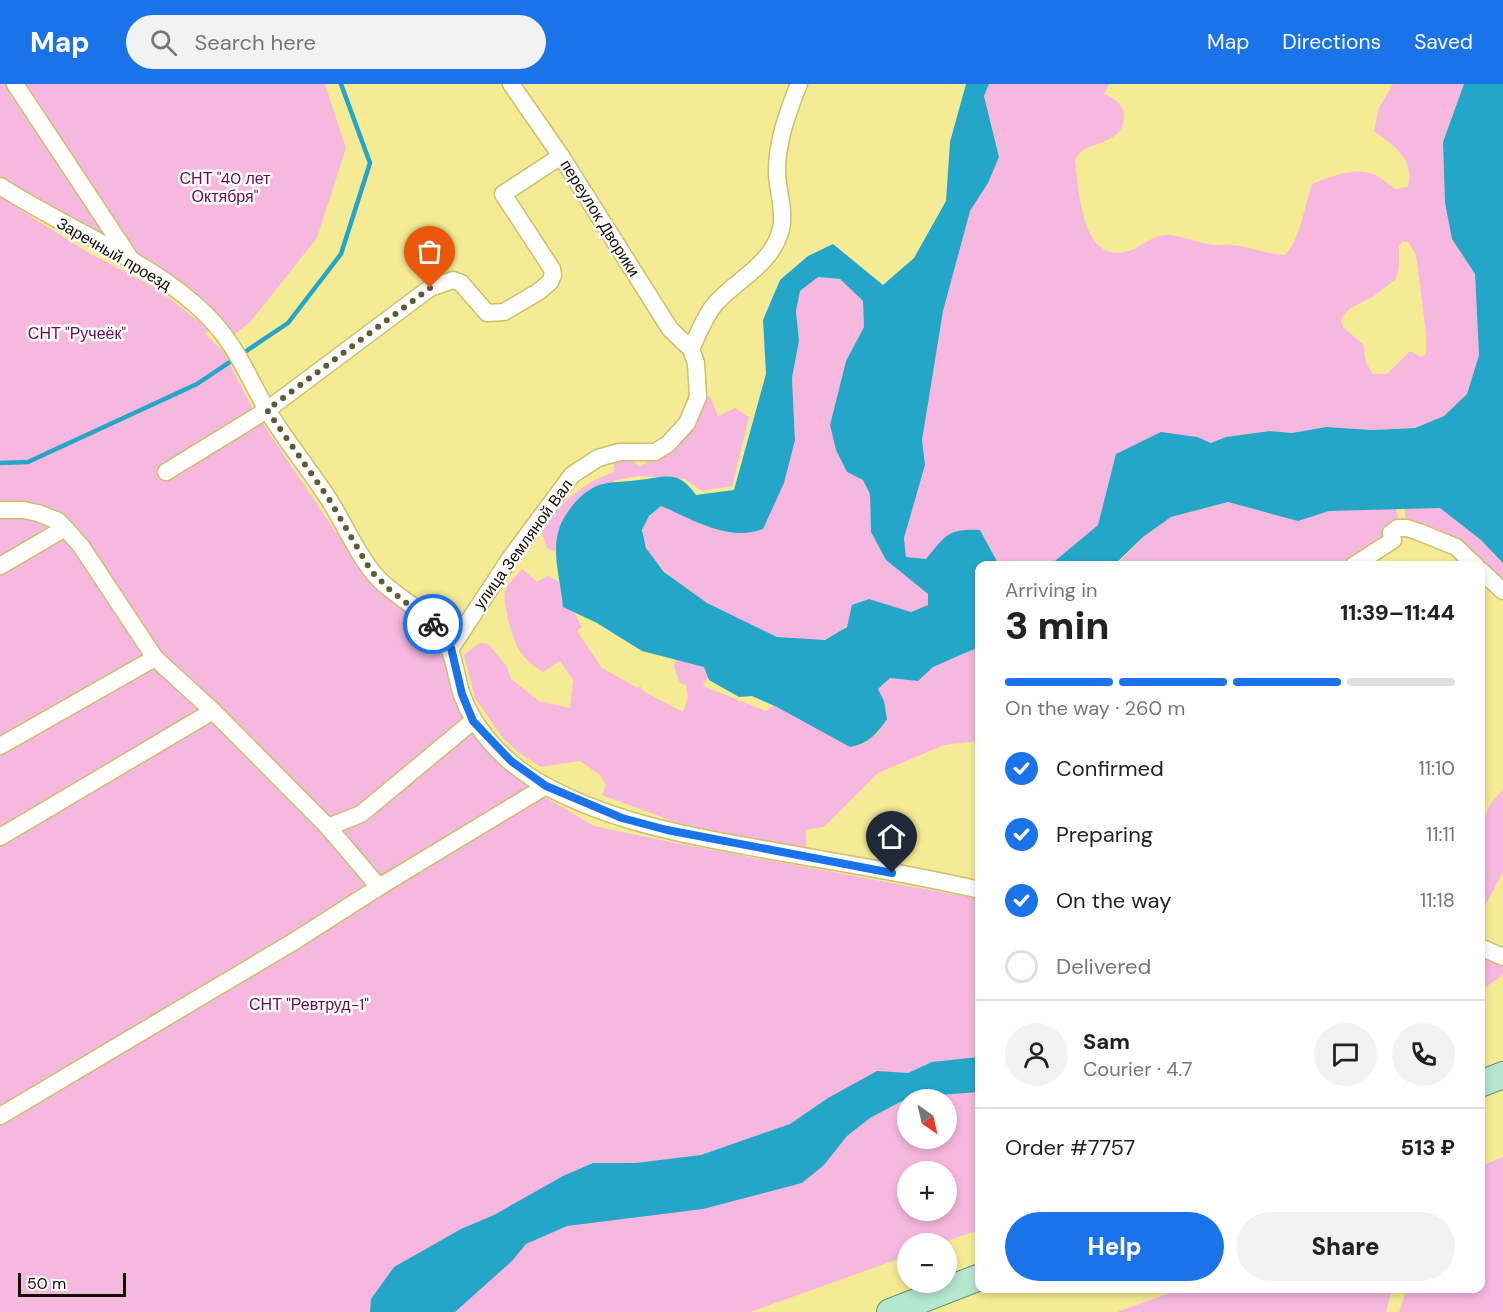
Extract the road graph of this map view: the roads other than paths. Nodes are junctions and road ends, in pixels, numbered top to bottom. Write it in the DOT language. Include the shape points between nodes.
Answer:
graph roads {
  1 [pos="15,84"];
  2 [pos="511,84"];
  3 [pos="799,84"];
  4 [pos="561,156"];
  5 [pos="0,186"];
  6 [pos="132,261"];
  7 [pos="691,350"];
  8 [pos="267,410"];
  9 [pos="166,472"];
  10 [pos="0,510"];
  11 [pos="65,528"];
  12 [pos="1361,561"];
  13 [pos="1471,561"];
  14 [pos="0,566"];
  15 [pos="1485,575"];
  16 [pos="1503,591"];
  17 [pos="451,648"];
  18 [pos="155,658"];
  19 [pos="213,711"];
  20 [pos="473,721"];
  21 [pos="0,746"];
  22 [pos="546,786"];
  23 [pos="328,827"];
  24 [pos="0,837"];
  25 [pos="379,887"];
  26 [pos="975,889"];
  27 [pos="1485,949"];
  28 [pos="1503,957"];
  29 [pos="1503,1076"];
  30 [pos="1485,1082"];
  31 [pos="0,1116"];
  32 [pos="975,1279"];
  33 [pos="890,1312"];
  1 -- 6 [label="street"];
  2 -- 4 [label="street, переулок Дворики"];
  3 -- 7 [label="street" via="787,111 777,171 781,228 772,249 752,273 714,304"];
  4 -- 7 [label="street, переулок Дворики" via="670,329"];
  4 -- 8 [label="street" via="503,194 546,257 553,275 550,282 504,312 495,313 487,313 461,283 453,280 430,288"];
  5 -- 6 [label="street, Заречный проезд"];
  6 -- 8 [label="street, Заречный проезд" via="165,282 220,330"];
  7 -- 17 [label="street, улица Земляной Вал" via="698,396 687,423 656,452 619,452 598,458 572,475"];
  8 -- 9 [label="street"];
  8 -- 17 [label="street, Заречный проезд" via="329,499 371,571 440,630"];
  10 -- 11 [label="street" via="38,513"];
  11 -- 14 [label="street"];
  11 -- 18 [label="street"];
  12 -- 13 [label="street" via="1393,540 1391,533 1398,528 1407,528 1456,547"];
  15 -- 16 [label="street"];
  17 -- 20 [label="street"];
  18 -- 19 [label="street"];
  18 -- 21 [label="street"];
  19 -- 23 [label="street"];
  19 -- 24 [label="street"];
  20 -- 22 [label="street" via="511,761"];
  20 -- 23 [label="street" via="361,814"];
  22 -- 25 [label="street"];
  22 -- 26 [label="street" via="622,818 675,832"];
  23 -- 25 [label="street"];
  25 -- 31 [label="street"];
  27 -- 28 [label="street"];
  29 -- 30 [label="main road"];
  32 -- 33 [label="main road"];
}
